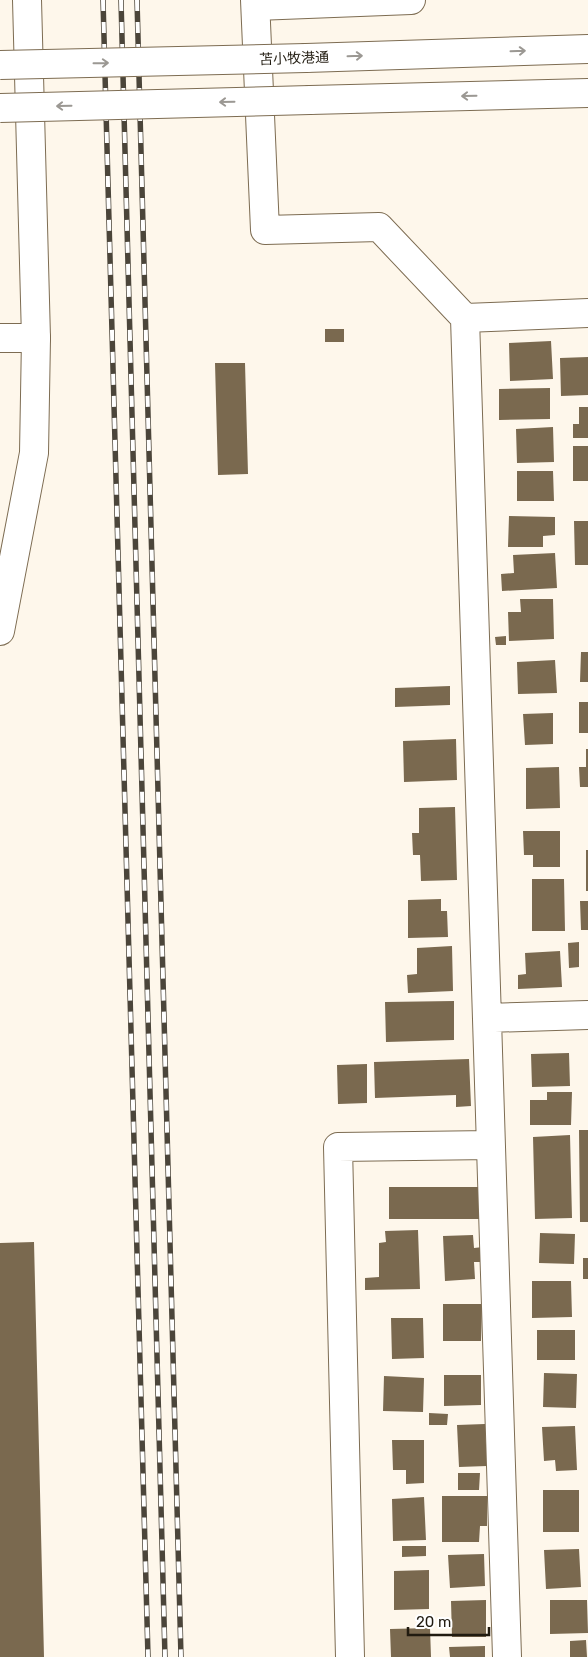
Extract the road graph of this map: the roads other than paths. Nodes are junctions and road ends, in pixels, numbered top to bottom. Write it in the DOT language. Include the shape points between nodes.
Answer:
graph roads {
  1 [pos="27,0"];
  2 [pos="411,0"];
  3 [pos="255,3"];
  4 [pos="588,49"];
  5 [pos="0,65"];
  6 [pos="588,93"];
  7 [pos="0,108"];
  8 [pos="588,313"];
  9 [pos="465,318"];
  10 [pos="0,338"];
  11 [pos="36,338"];
  12 [pos="0,631"];
  13 [pos="588,1015"];
  14 [pos="486,1018"];
  15 [pos="490,1145"];
  16 [pos="350,1657"];
  17 [pos="507,1657"];
  1 -- 11 [label="street"];
  2 -- 3 [label="street"];
  3 -- 9 [label="street" via="265,230 379,227"];
  5 -- 4 [label="street, 苫小牧港通, one-way, bridge"];
  6 -- 7 [label="street, one-way, bridge"];
  8 -- 9 [label="street"];
  9 -- 14 [label="street"];
  10 -- 11 [label="street"];
  11 -- 12 [label="street" via="34,452"];
  13 -- 14 [label="street"];
  14 -- 15 [label="street"];
  15 -- 16 [label="street" via="338,1147"];
  15 -- 17 [label="street"];
}
